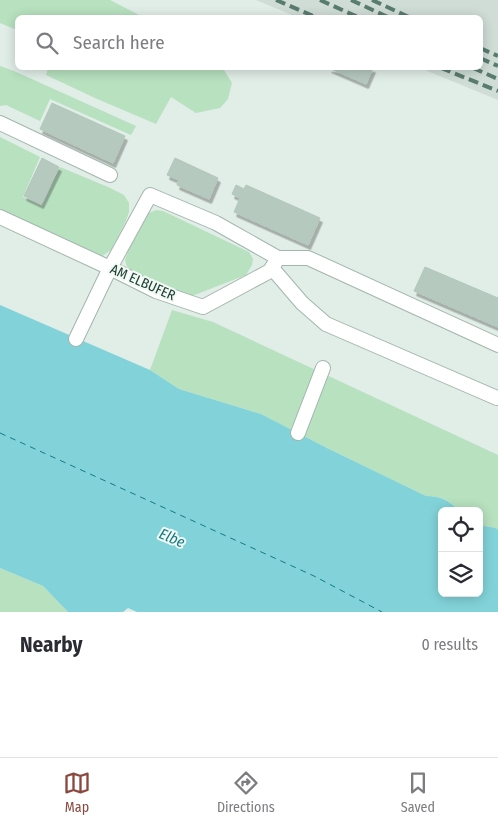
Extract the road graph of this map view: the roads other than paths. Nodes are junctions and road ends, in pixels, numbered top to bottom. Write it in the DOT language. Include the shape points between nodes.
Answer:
graph roads {
  1 [pos="0,123"];
  2 [pos="110,175"];
  3 [pos="0,218"];
  4 [pos="275,263"];
  5 [pos="110,268"];
  6 [pos="76,339"];
  7 [pos="498,345"];
  8 [pos="323,368"];
  9 [pos="497,398"];
  10 [pos="298,433"];
  1 -- 2 [label="lane"];
  3 -- 5 [label="lane, AM ELBUFER"];
  4 -- 5 [label="lane, AM ELBUFER" via="270,271 203,307 156,291"];
  4 -- 5 [label="lane" via="216,223 150,195"];
  4 -- 7 [label="lane" via="308,258"];
  4 -- 9 [label="lane" via="302,303 326,324"];
  5 -- 6 [label="lane"];
  8 -- 10 [label="lane"];
}
